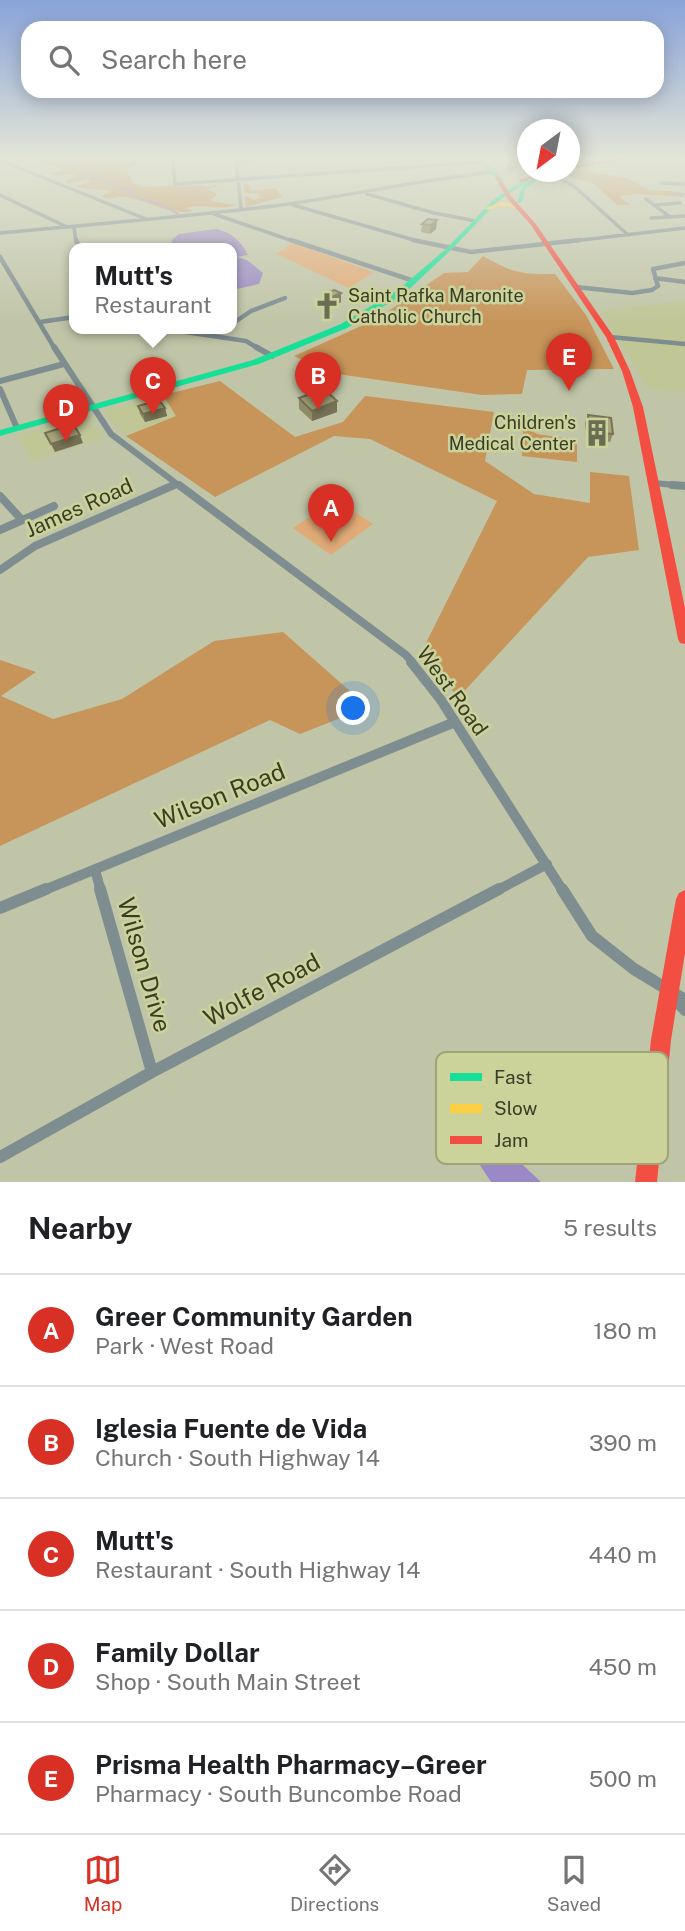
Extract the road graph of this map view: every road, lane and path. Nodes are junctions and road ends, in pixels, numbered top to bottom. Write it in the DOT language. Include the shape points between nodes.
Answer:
graph roads {
  1 [pos="38,212"];
  2 [pos="132,212"];
  3 [pos="211,212"];
  4 [pos="212,212"];
  5 [pos="317,212"];
  6 [pos="432,212"];
  7 [pos="484,212"];
  8 [pos="523,212"];
  9 [pos="603,212"];
  10 [pos="664,212"];
  11 [pos="685,216"];
  12 [pos="670,217"];
  13 [pos="651,218"];
  14 [pos="149,219"];
  15 [pos="476,220"];
  16 [pos="71,227"];
  17 [pos="685,228"];
  18 [pos="0,233"];
  19 [pos="628,235"];
  20 [pos="77,243"];
  21 [pos="547,245"];
  22 [pos="450,248"];
  23 [pos="0,258"];
  24 [pos="685,262"];
  25 [pos="655,278"];
  26 [pos="414,281"];
  27 [pos="685,282"];
  28 [pos="576,287"];
  29 [pos="285,298"];
  30 [pos="69,318"];
  31 [pos="237,321"];
  32 [pos="40,322"];
  33 [pos="203,334"];
  34 [pos="218,336"];
  35 [pos="610,337"];
  36 [pos="685,344"];
  37 [pos="272,356"];
  38 [pos="64,364"];
  39 [pos="0,381"];
  40 [pos="0,389"];
  41 [pos="91,406"];
  42 [pos="17,428"];
  43 [pos="0,433"];
  44 [pos="654,483"];
  45 [pos="176,484"];
  46 [pos="685,486"];
  47 [pos="0,495"];
  48 [pos="54,506"];
  49 [pos="22,520"];
  50 [pos="0,530"];
  51 [pos="0,570"];
  52 [pos="685,639"];
  53 [pos="455,722"];
  54 [pos="547,864"];
  55 [pos="95,870"];
  56 [pos="685,899"];
  57 [pos="0,908"];
  58 [pos="667,991"];
  59 [pos="685,1000"];
  60 [pos="685,1010"];
  61 [pos="659,1052"];
  62 [pos="152,1072"];
  63 [pos="0,1157"];
  64 [pos="647,1164"];
  65 [pos="646,1182"];
  1 -- 16 [label="street"];
  2 -- 14 [label="street"];
  3 -- 14 [label="street"];
  4 -- 26 [label="street"];
  5 -- 22 [label="street"];
  6 -- 15 [label="street"];
  7 -- 15 [label="main road"];
  8 -- 21 [label="main road"];
  9 -- 19 [label="street"];
  10 -- 12 [label="street"];
  11 -- 12 [label="street"];
  12 -- 13 [label="street"];
  14 -- 16 [label="street"];
  15 -- 22 [label="main road"];
  16 -- 18 [label="street"];
  16 -- 20 [label="street"];
  17 -- 19 [label="street"];
  19 -- 21 [label="street"];
  21 -- 22 [label="street" via="486,252"];
  21 -- 28 [label="main road"];
  22 -- 26 [label="main road"];
  23 -- 32 [label="street, West Road"];
  24 -- 25 [label="street" via="656,268 652,271"];
  25 -- 27 [label="street"];
  25 -- 28 [label="street" via="658,288 645,293"];
  26 -- 37 [label="main road" via="362,317"];
  28 -- 35 [label="main road"];
  29 -- 31 [label="street"];
  30 -- 32 [label="street"];
  32 -- 38 [label="street, West Road"];
  33 -- 34 [label="street"];
  34 -- 37 [label="street" via="252,343"];
  35 -- 36 [label="street"];
  35 -- 44 [label="main road" via="638,407"];
  37 -- 41 [label="main road"];
  38 -- 39 [label="street"];
  38 -- 41 [label="street, West Road"];
  40 -- 42 [label="street"];
  41 -- 42 [label="main road"];
  41 -- 45 [label="street, West Road" via="117,440"];
  42 -- 43 [label="main road"];
  44 -- 46 [label="street"];
  44 -- 52 [label="main road"];
  45 -- 51 [label="street, James Road" via="35,546"];
  45 -- 53 [label="street, West Road" via="391,641 421,672"];
  47 -- 49 [label="street"];
  48 -- 49 [label="street"];
  49 -- 50 [label="street"];
  53 -- 54 [label="street, West Road"];
  53 -- 55 [label="street, Wilson Road"];
  54 -- 58 [label="street, West Road" via="592,936"];
  54 -- 62 [label="street, Wolfe Road"];
  55 -- 57 [label="street, Wilson Road"];
  55 -- 62 [label="street, Wilson Drive"];
  56 -- 58 [label="main road"];
  58 -- 59 [label="street"];
  58 -- 60 [label="street"];
  58 -- 61 [label="main road"];
  62 -- 63 [label="street, Wolfe Road"];
  64 -- 65 [label="main road"];
}
